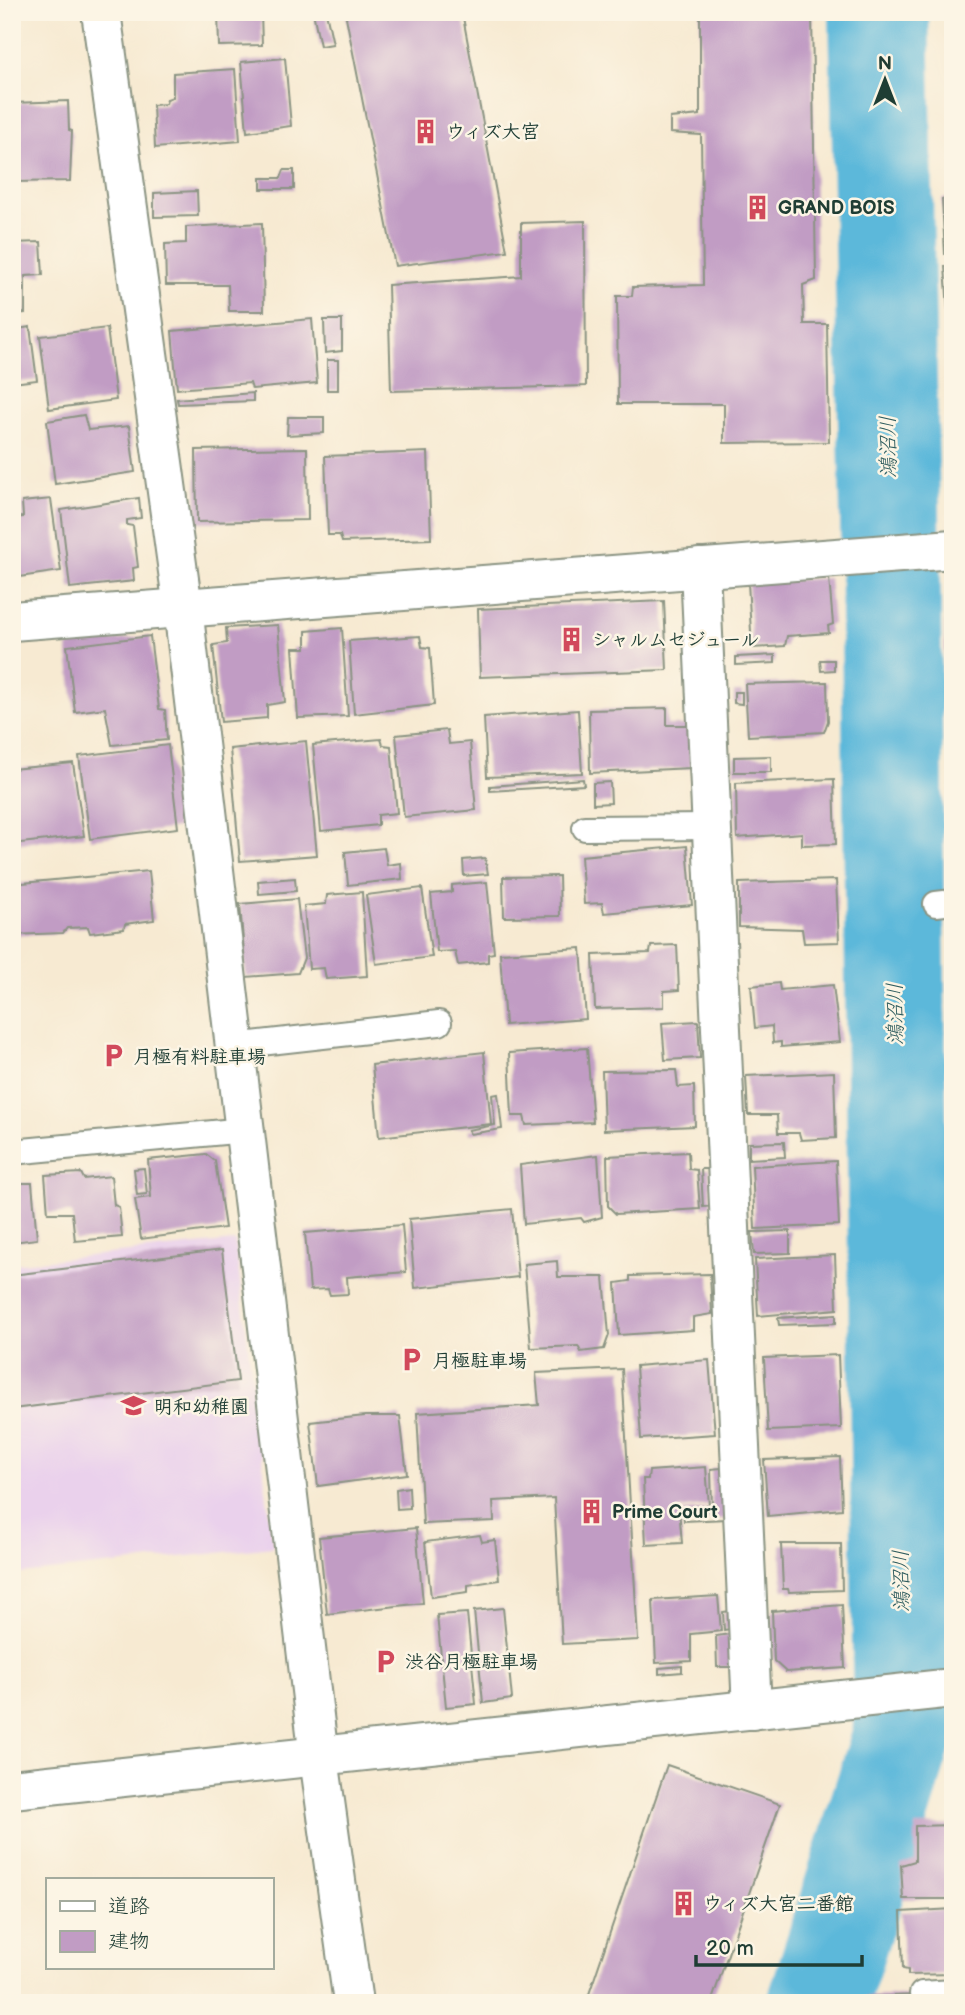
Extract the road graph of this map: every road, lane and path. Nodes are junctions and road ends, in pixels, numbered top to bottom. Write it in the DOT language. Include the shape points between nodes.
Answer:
graph roads {
  1 [pos="101,12"];
  2 [pos="940,550"];
  3 [pos="700,568"];
  4 [pos="183,608"];
  5 [pos="12,621"];
  6 [pos="712,827"];
  7 [pos="585,828"];
  8 [pos="439,1023"];
  9 [pos="234,1046"];
  10 [pos="245,1130"];
  11 [pos="12,1152"];
  12 [pos="943,1689"];
  13 [pos="752,1710"];
  14 [pos="319,1758"];
  15 [pos="12,1789"];
  16 [pos="953,1992"];
  17 [pos="922,1994"];
  18 [pos="353,2003"];
  1 -- 4 [label="street"];
  2 -- 3 [label="street"];
  3 -- 4 [label="street"];
  3 -- 6 [label="street"];
  4 -- 5 [label="street"];
  4 -- 9 [label="street"];
  6 -- 7 [label="lane"];
  6 -- 13 [label="street"];
  8 -- 9 [label="lane"];
  9 -- 10 [label="street"];
  10 -- 11 [label="lane"];
  10 -- 14 [label="street"];
  12 -- 13 [label="street"];
  13 -- 14 [label="street"];
  14 -- 15 [label="street"];
  14 -- 18 [label="street"];
  16 -- 17 [label="lane"];
}
